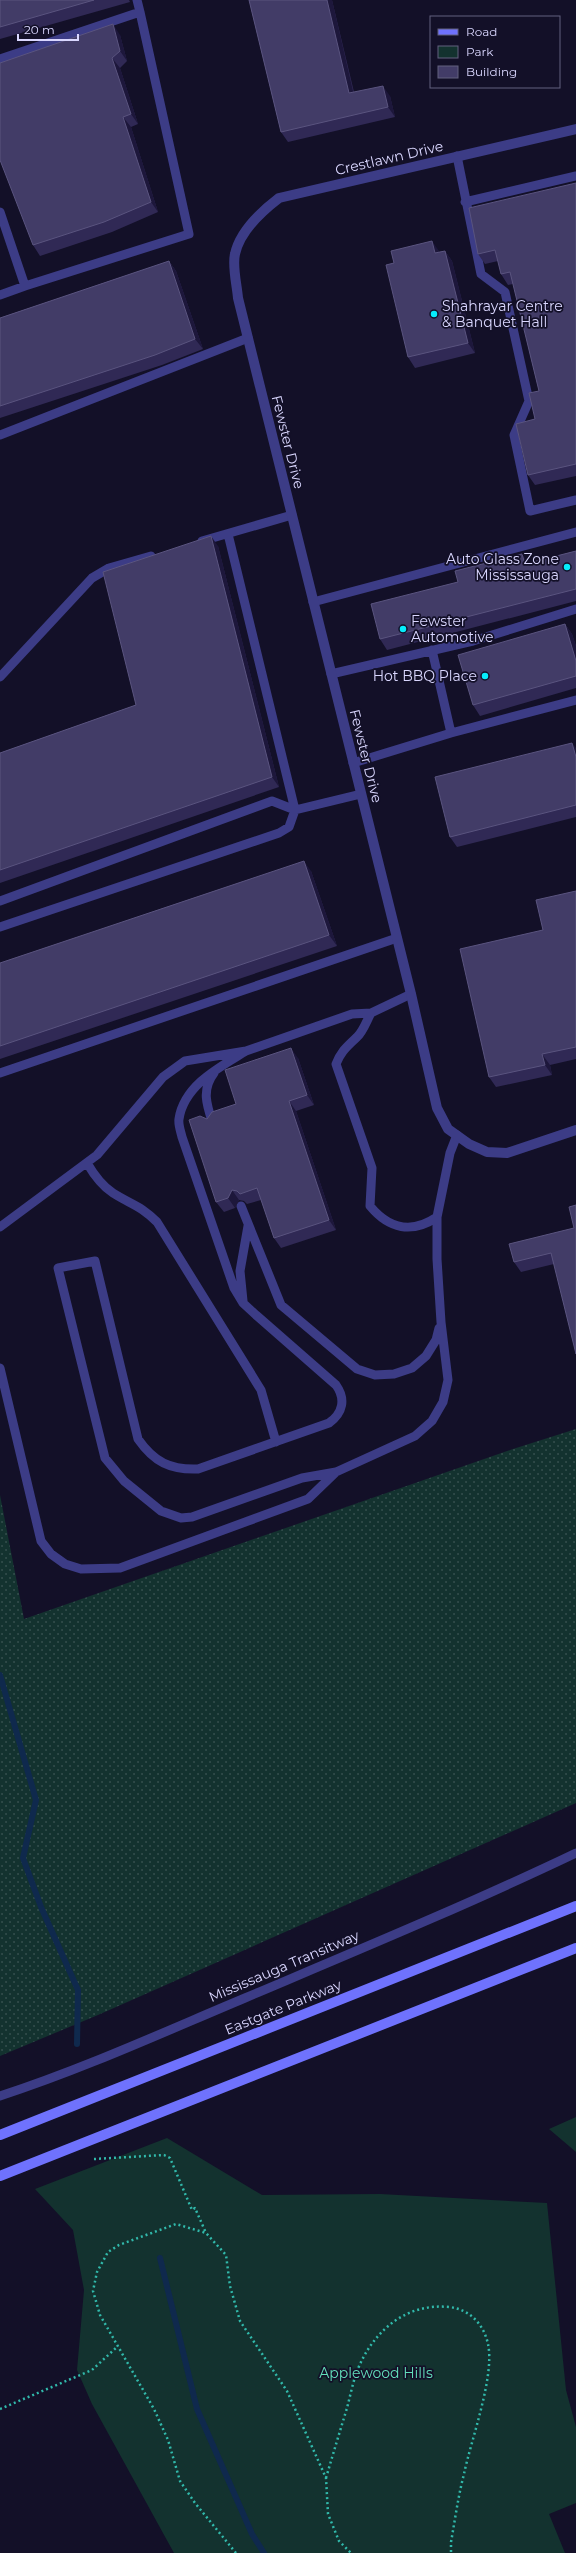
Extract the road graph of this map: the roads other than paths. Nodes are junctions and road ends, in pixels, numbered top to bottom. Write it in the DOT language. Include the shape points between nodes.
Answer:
graph roads {
  1 [pos="137,0"];
  2 [pos="140,12"];
  3 [pos="0,59"];
  4 [pos="576,129"];
  5 [pos="457,156"];
  6 [pos="576,176"];
  7 [pos="464,202"];
  8 [pos="0,212"];
  9 [pos="235,254"];
  10 [pos="25,286"];
  11 [pos="0,295"];
  12 [pos="248,338"];
  13 [pos="0,436"];
  14 [pos="576,500"];
  15 [pos="292,514"];
  16 [pos="576,532"];
  17 [pos="228,534"];
  18 [pos="191,544"];
  19 [pos="161,553"];
  20 [pos="314,602"];
  21 [pos="576,609"];
  22 [pos="432,650"];
  23 [pos="331,674"];
  24 [pos="0,677"];
  25 [pos="576,700"];
  26 [pos="451,733"];
  27 [pos="353,763"];
  28 [pos="361,794"];
  29 [pos="295,810"];
  30 [pos="0,901"];
  31 [pos="0,927"];
  32 [pos="397,938"];
  33 [pos="411,994"];
  34 [pos="371,1013"];
  35 [pos="246,1051"];
  36 [pos="218,1069"];
  37 [pos="0,1073"];
  38 [pos="213,1124"];
  39 [pos="576,1130"];
  40 [pos="457,1135"];
  41 [pos="86,1163"];
  42 [pos="241,1206"];
  43 [pos="437,1217"];
  44 [pos="248,1226"];
  45 [pos="0,1227"];
  46 [pos="244,1303"];
  47 [pos="441,1322"];
  48 [pos="0,1368"];
  49 [pos="276,1442"];
  50 [pos="336,1472"];
  51 [pos="576,1853"];
  52 [pos="576,1906"];
  53 [pos="576,1948"];
  54 [pos="0,2096"];
  55 [pos="0,2135"];
  56 [pos="0,2176"];
  1 -- 2 [label="lane"];
  2 -- 3 [label="lane"];
  2 -- 10 [label="lane" via="189,234"];
  4 -- 5 [label="street, Crestlawn Drive"];
  5 -- 7 [label="lane"];
  5 -- 9 [label="street, Crestlawn Drive" via="279,198 264,209 247,230"];
  6 -- 7 [label="lane"];
  7 -- 14 [label="lane" via="481,274 504,292 528,401 514,436 530,511"];
  8 -- 10 [label="lane"];
  9 -- 12 [label="street, Fewster Drive" via="238,298"];
  10 -- 11 [label="lane"];
  12 -- 13 [label="lane"];
  12 -- 15 [label="street, Fewster Drive"];
  15 -- 17 [label="lane"];
  15 -- 20 [label="street, Fewster Drive"];
  16 -- 20 [label="lane"];
  17 -- 18 [label="lane"];
  17 -- 29 [label="lane"];
  19 -- 24 [label="lane" via="109,568 92,578"];
  20 -- 23 [label="street, Fewster Drive"];
  21 -- 22 [label="lane" via="473,641"];
  22 -- 23 [label="lane"];
  22 -- 26 [label="lane"];
  23 -- 27 [label="street, Fewster Drive"];
  25 -- 26 [label="lane"];
  26 -- 27 [label="lane"];
  27 -- 28 [label="street, Fewster Drive"];
  28 -- 29 [label="lane"];
  28 -- 32 [label="street, Fewster Drive"];
  29 -- 30 [label="lane" via="272,801"];
  29 -- 31 [label="lane" via="289,827 279,833"];
  32 -- 33 [label="street, Fewster Drive"];
  32 -- 37 [label="lane"];
  33 -- 34 [label="lane"];
  33 -- 40 [label="street, Fewster Drive" via="437,1108 448,1129"];
  34 -- 35 [label="lane" via="352,1014"];
  34 -- 43 [label="lane" via="358,1037 347,1043 340,1053 336,1064 372,1168 370,1206 389,1224 402,1228 427,1224"];
  35 -- 36 [label="lane"];
  35 -- 41 [label="lane" via="198,1057 173,1068 98,1155"];
  36 -- 38 [label="lane" via="210,1078 206,1089 206,1101"];
  36 -- 46 [label="lane" via="201,1081 187,1099 178,1120 234,1288"];
  39 -- 40 [label="street, Fewster Drive" via="507,1153 487,1152"];
  40 -- 43 [label="lane" via="450,1153"];
  41 -- 45 [label="lane"];
  41 -- 49 [label="lane" via="98,1180 114,1194 146,1211 157,1222 261,1390"];
  42 -- 44 [label="lane"];
  43 -- 47 [label="lane"];
  44 -- 46 [label="lane" via="240,1271"];
  44 -- 47 [label="lane" via="260,1249 281,1305 357,1369 375,1375 412,1368 426,1356 436,1340"];
  46 -- 49 [label="lane" via="336,1385 342,1399 340,1413 329,1423"];
  47 -- 50 [label="lane" via="448,1380 443,1402 432,1421 415,1436"];
  48 -- 50 [label="lane" via="41,1541 60,1561 81,1569 120,1568 308,1499"];
  49 -- 50 [label="lane" via="198,1469 180,1470 163,1465 148,1454 138,1439 95,1261 58,1268 105,1458 124,1481 161,1511 181,1518 192,1517 302,1478"];
  51 -- 54 [label="lane, Mississauga Transitway" via="480,1898 113,2053 43,2082"];
  52 -- 55 [label="main road, Eastgate Parkway"];
  53 -- 56 [label="main road"];
}
